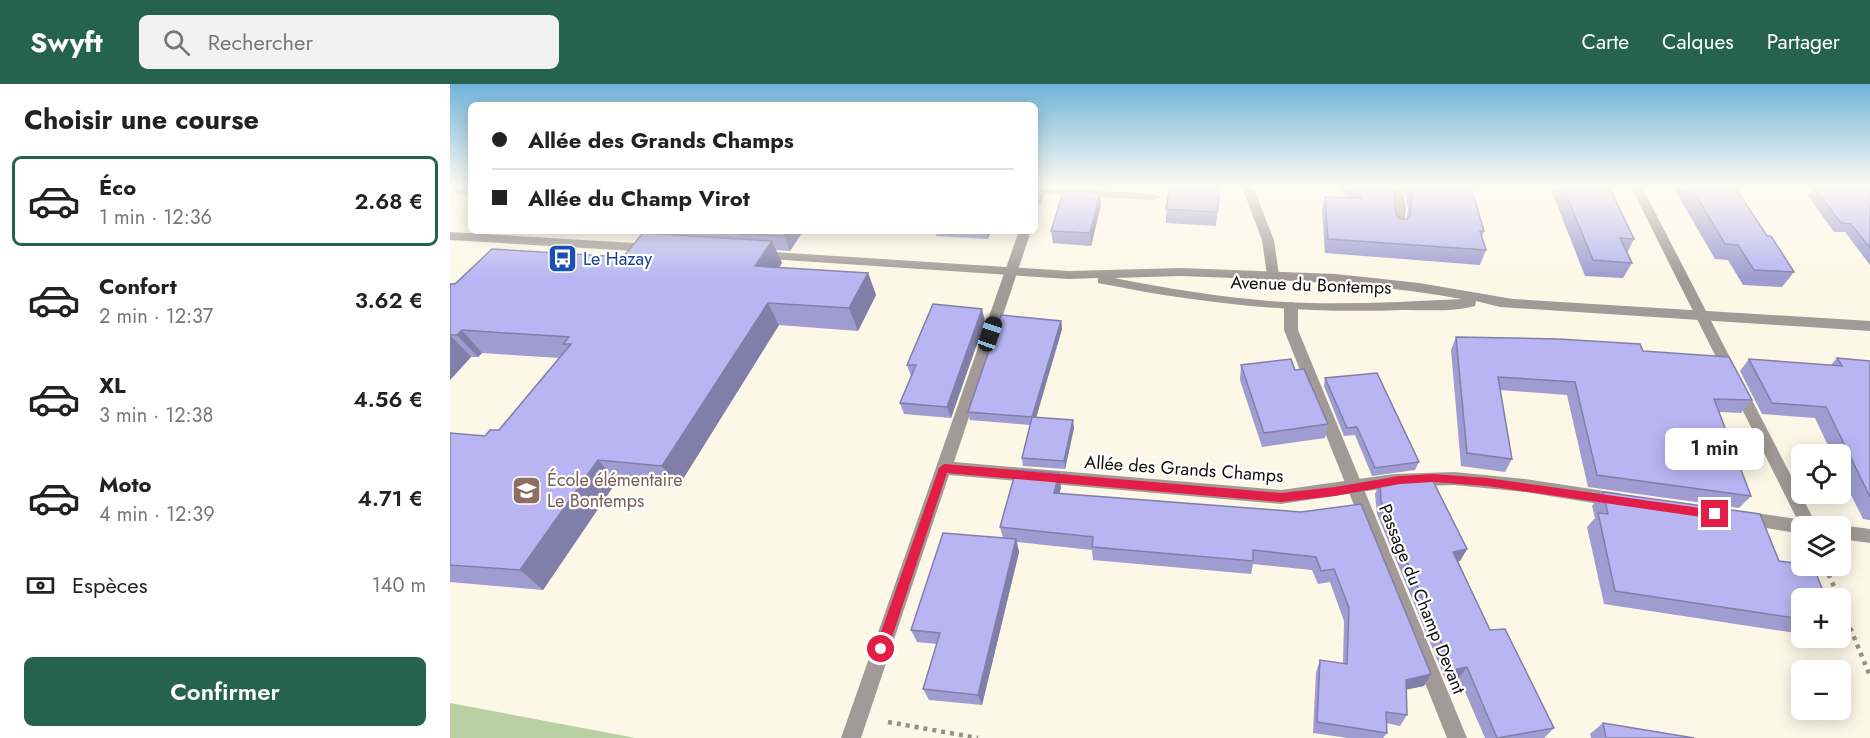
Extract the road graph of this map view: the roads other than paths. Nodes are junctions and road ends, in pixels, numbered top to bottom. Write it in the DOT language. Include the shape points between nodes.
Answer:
graph roads {
  1 [pos="1259,218"];
  2 [pos="1400,218"];
  3 [pos="1650,218"];
  4 [pos="1400,228"];
  5 [pos="1024,234"];
  6 [pos="450,236"];
  7 [pos="664,249"];
  8 [pos="745,255"];
  9 [pos="1011,272"];
  10 [pos="1077,275"];
  11 [pos="1273,275"];
  12 [pos="1510,303"];
  13 [pos="1291,306"];
  14 [pos="1699,315"];
  15 [pos="1870,326"];
  16 [pos="944,468"];
  17 [pos="1356,488"];
  18 [pos="1631,502"];
  19 [pos="1722,515"];
  20 [pos="1804,516"];
  21 [pos="1791,525"];
  22 [pos="1851,533"];
  23 [pos="1870,536"];
  24 [pos="851,738"];
  25 [pos="1457,738"];
  1 -- 11 [label="street" via="1268,240"];
  2 -- 4 [label="street"];
  3 -- 14 [label="street"];
  5 -- 9 [label="street"];
  6 -- 7 [label="street"];
  8 -- 9 [label="street, Avenue du Bontemps"];
  9 -- 10 [label="street, Avenue du Bontemps"];
  9 -- 16 [label="street"];
  10 -- 11 [label="street, Avenue du Bontemps"];
  10 -- 13 [label="street, Avenue du Bontemps" via="1179,294"];
  11 -- 12 [label="street, Avenue du Bontemps" via="1375,282"];
  12 -- 13 [label="street, Avenue du Bontemps"];
  12 -- 14 [label="street, Avenue du Bontemps"];
  13 -- 17 [label="street, Passage du Champ Devant" via="1291,330"];
  14 -- 15 [label="street, Avenue du Bontemps"];
  14 -- 20 [label="street"];
  16 -- 17 [label="street, Allée des Grands Champs" via="1281,497"];
  16 -- 24 [label="street"];
  17 -- 18 [label="street, Allée des Grands Champs" via="1433,478"];
  17 -- 25 [label="street, Passage du Champ Devant"];
  19 -- 21 [label="street"];
  22 -- 23 [label="street"];
}
